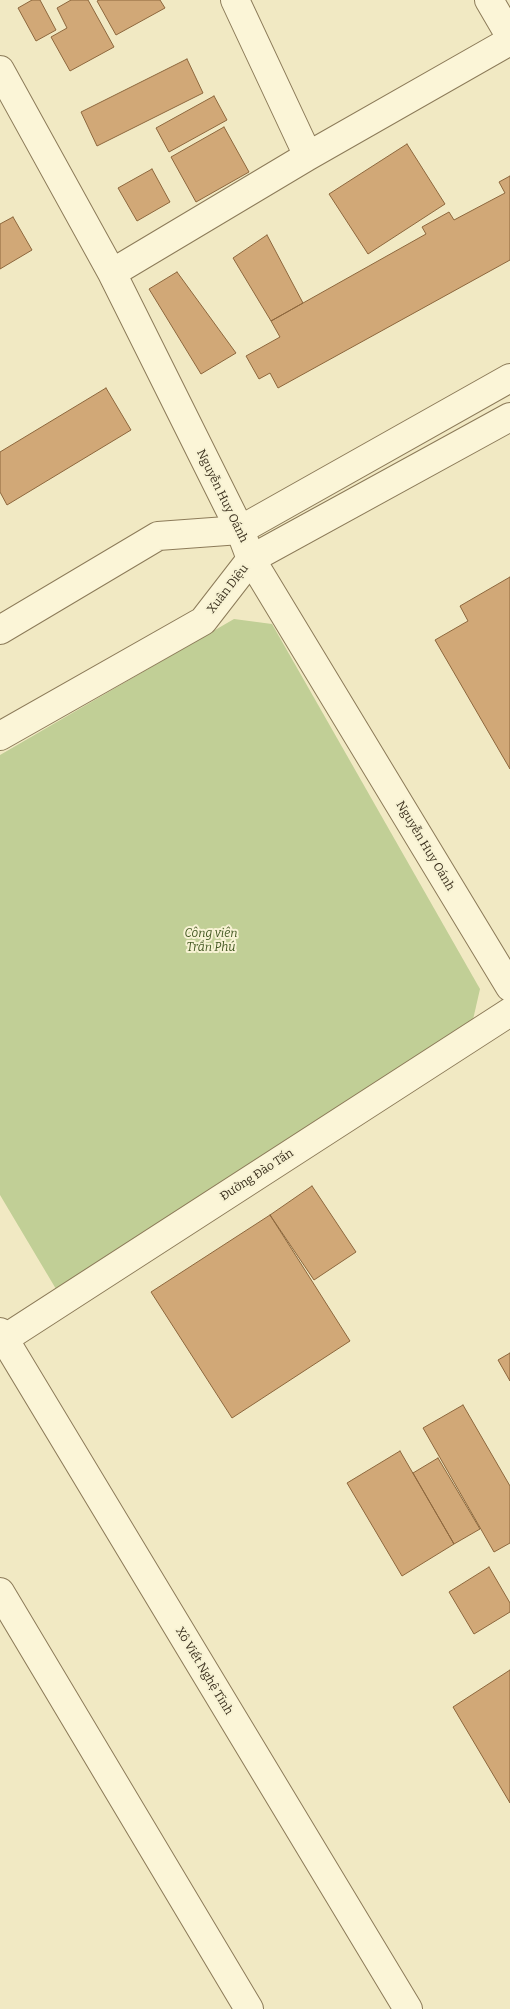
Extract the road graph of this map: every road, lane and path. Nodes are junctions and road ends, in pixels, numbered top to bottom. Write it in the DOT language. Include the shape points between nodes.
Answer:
graph roads {
  1 [pos="235,0"];
  2 [pos="489,0"];
  3 [pos="510,36"];
  4 [pos="510,41"];
  5 [pos="0,70"];
  6 [pos="308,156"];
  7 [pos="112,273"];
  8 [pos="510,378"];
  9 [pos="510,417"];
  10 [pos="240,530"];
  11 [pos="251,559"];
  12 [pos="0,630"];
  13 [pos="0,736"];
  14 [pos="510,987"];
  15 [pos="510,1012"];
  16 [pos="2,1336"];
  17 [pos="0,1592"];
  18 [pos="250,2009"];
  19 [pos="408,2009"];
  1 -- 6 [label="street"];
  2 -- 3 [label="street"];
  4 -- 6 [label="street"];
  5 -- 7 [label="street, Nguyễn Huy Oánh"];
  6 -- 7 [label="street"];
  7 -- 10 [label="street, Nguyễn Huy Oánh"];
  8 -- 10 [label="street"];
  9 -- 11 [label="street, Xuân Diệu"];
  10 -- 11 [label="street, Nguyễn Huy Oánh"];
  10 -- 12 [label="street" via="158,536"];
  11 -- 13 [label="street, Xuân Diệu" via="203,621"];
  11 -- 14 [label="street, Nguyễn Huy Oánh"];
  15 -- 16 [label="street, Đường Đào Tấn"];
  16 -- 19 [label="street, Xô Viết Nghệ Tĩnh"];
  17 -- 18 [label="street"];
}
